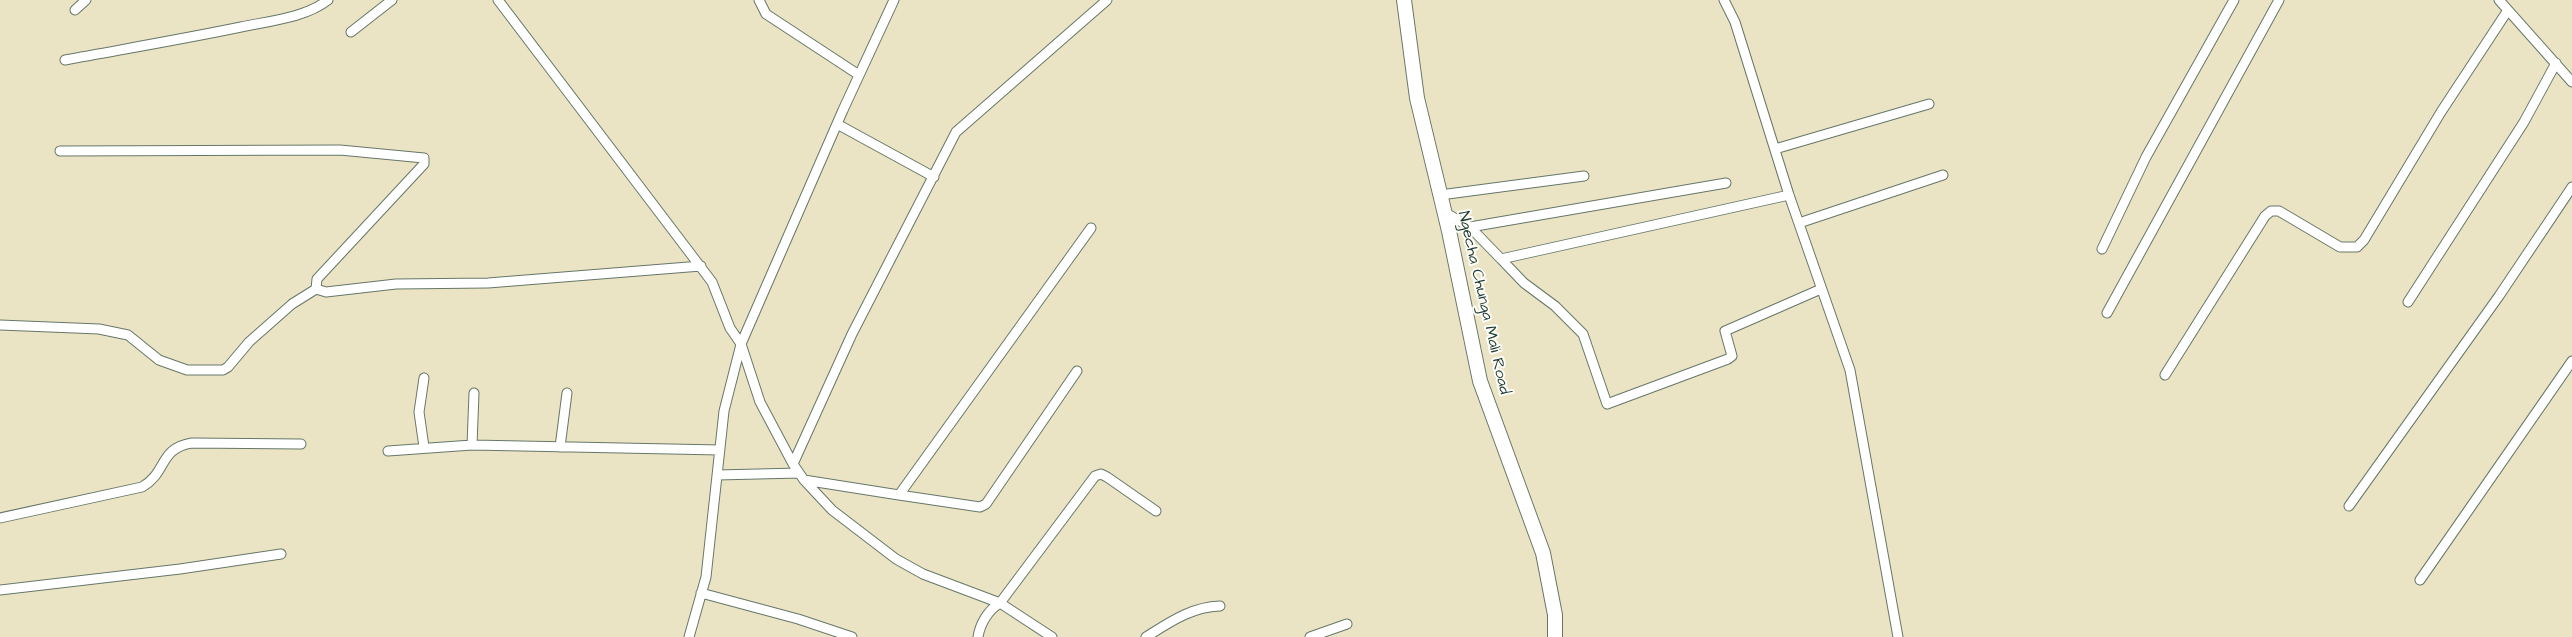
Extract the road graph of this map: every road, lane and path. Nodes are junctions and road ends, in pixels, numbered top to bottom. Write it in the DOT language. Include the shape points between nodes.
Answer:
graph roads {
  1 [pos="86,0"];
  2 [pos="328,0"];
  3 [pos="392,0"];
  4 [pos="498,0"];
  5 [pos="759,0"];
  6 [pos="894,0"];
  7 [pos="1107,0"];
  8 [pos="1404,0"];
  9 [pos="1724,0"];
  10 [pos="2234,0"];
  11 [pos="2279,0"];
  12 [pos="2499,0"];
  13 [pos="75,10"];
  14 [pos="2508,10"];
  15 [pos="351,32"];
  16 [pos="65,60"];
  17 [pos="2556,63"];
  18 [pos="859,74"];
  19 [pos="2572,82"];
  20 [pos="1929,104"];
  21 [pos="837,124"];
  22 [pos="1775,149"];
  23 [pos="60,151"];
  24 [pos="1943,175"];
  25 [pos="1584,176"];
  26 [pos="934,177"];
  27 [pos="1726,182"];
  28 [pos="2572,187"];
  29 [pos="1440,195"];
  30 [pos="1789,195"];
  31 [pos="1444,212"];
  32 [pos="1798,223"];
  33 [pos="1470,226"];
  34 [pos="1091,228"];
  35 [pos="2102,249"];
  36 [pos="1500,259"];
  37 [pos="701,266"];
  38 [pos="316,289"];
  39 [pos="1821,289"];
  40 [pos="2408,302"];
  41 [pos="2107,313"];
  42 [pos="0,325"];
  43 [pos="741,344"];
  44 [pos="2572,360"];
  45 [pos="1076,371"];
  46 [pos="2165,375"];
  47 [pos="424,378"];
  48 [pos="474,393"];
  49 [pos="567,393"];
  50 [pos="301,444"];
  51 [pos="472,445"];
  52 [pos="424,447"];
  53 [pos="560,447"];
  54 [pos="720,450"];
  55 [pos="388,451"];
  56 [pos="793,464"];
  57 [pos="717,475"];
  58 [pos="802,476"];
  59 [pos="900,495"];
  60 [pos="2349,506"];
  61 [pos="1156,511"];
  62 [pos="0,518"];
  63 [pos="281,554"];
  64 [pos="2420,580"];
  65 [pos="0,590"];
  66 [pos="701,593"];
  67 [pos="1000,603"];
  68 [pos="1220,606"];
  69 [pos="1347,624"];
  70 [pos="689,637"];
  71 [pos="852,637"];
  72 [pos="978,637"];
  73 [pos="1052,637"];
  74 [pos="1146,637"];
  75 [pos="1310,637"];
  76 [pos="1555,637"];
  77 [pos="1898,637"];
  1 -- 13 [label="street"];
  2 -- 16 [label="street" via="306,11 267,21"];
  3 -- 15 [label="street"];
  4 -- 37 [label="street"];
  5 -- 18 [label="street" via="766,14"];
  6 -- 18 [label="street"];
  7 -- 26 [label="street" via="956,132"];
  8 -- 29 [label="main road, Ngecha Chunga Mali Road" via="1417,98"];
  9 -- 22 [label="street" via="1735,22"];
  10 -- 35 [label="street" via="2146,157"];
  11 -- 41 [label="street"];
  12 -- 14 [label="street"];
  14 -- 17 [label="street"];
  14 -- 46 [label="street" via="2441,112 2364,240 2357,247 2340,247 2279,211 2271,211"];
  17 -- 19 [label="street"];
  17 -- 40 [label="street" via="2524,122"];
  18 -- 21 [label="street"];
  20 -- 22 [label="street"];
  21 -- 26 [label="street"];
  21 -- 43 [label="street"];
  22 -- 30 [label="street"];
  23 -- 38 [label="street" via="340,150 424,158 424,164 317,279"];
  24 -- 32 [label="street"];
  25 -- 29 [label="street"];
  26 -- 56 [label="street" via="852,334"];
  27 -- 33 [label="street"];
  28 -- 60 [label="street" via="2499,296"];
  29 -- 31 [label="main road, Ngecha Chunga Mali Road"];
  30 -- 32 [label="street"];
  30 -- 36 [label="street"];
  31 -- 33 [label="street"];
  31 -- 76 [label="main road, Ngecha Chunga Mali Road" via="1480,381 1543,554 1555,615"];
  32 -- 39 [label="street"];
  33 -- 36 [label="street"];
  34 -- 59 [label="street"];
  36 -- 39 [label="street" via="1583,334 1607,404 1728,359 1732,356 1725,332"];
  37 -- 38 [label="street" via="488,283 396,284 326,292"];
  37 -- 43 [label="street"];
  38 -- 42 [label="street" via="292,304 223,370 186,370 159,360 128,335 99,329"];
  39 -- 77 [label="street" via="1857,396"];
  43 -- 54 [label="street" via="724,411"];
  43 -- 56 [label="street" via="760,402"];
  44 -- 64 [label="street"];
  45 -- 59 [label="street" via="986,504 980,507"];
  47 -- 52 [label="street" via="419,412"];
  48 -- 51 [label="street"];
  49 -- 53 [label="street"];
  50 -- 62 [label="street" via="178,445 149,483 142,487"];
  51 -- 52 [label="street"];
  51 -- 53 [label="street"];
  52 -- 55 [label="street"];
  53 -- 54 [label="street"];
  54 -- 57 [label="street"];
  56 -- 58 [label="street"];
  57 -- 58 [label="street"];
  57 -- 66 [label="street" via="706,577"];
  58 -- 59 [label="street"];
  58 -- 67 [label="street" via="832,510 896,559 923,574"];
  61 -- 67 [label="street" via="1107,477 1095,476"];
  63 -- 65 [label="street"];
  66 -- 70 [label="street"];
  66 -- 71 [label="street"];
  67 -- 72 [label="street" via="993,607 980,627"];
  67 -- 73 [label="street"];
  68 -- 74 [label="street" via="1186,613"];
  69 -- 75 [label="street"];
}
